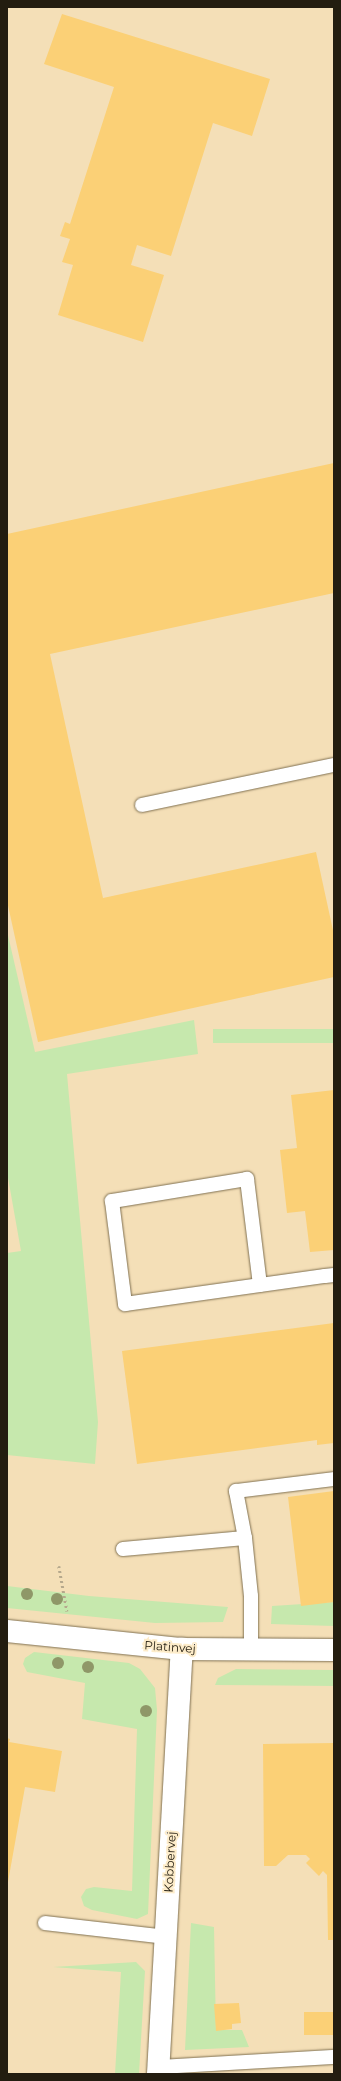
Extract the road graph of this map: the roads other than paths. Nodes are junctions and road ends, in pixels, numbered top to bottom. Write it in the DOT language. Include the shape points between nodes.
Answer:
graph roads {
  1 [pos="334,765"];
  2 [pos="142,805"];
  3 [pos="334,1275"];
  4 [pos="260,1286"];
  5 [pos="334,1478"];
  6 [pos="245,1538"];
  7 [pos="122,1550"];
  8 [pos="7,1631"];
  9 [pos="182,1649"];
  10 [pos="251,1650"];
  11 [pos="334,1650"];
  12 [pos="45,1923"];
  13 [pos="166,1937"];
  14 [pos="334,2057"];
  15 [pos="158,2071"];
  1 -- 2 [label="lane"];
  3 -- 4 [label="lane"];
  4 -- 4 [label="lane" via="125,1304 112,1201 246,1179"];
  5 -- 6 [label="lane" via="236,1491"];
  6 -- 7 [label="lane"];
  6 -- 10 [label="lane" via="251,1596"];
  8 -- 9 [label="street, Platinvej"];
  9 -- 10 [label="street, Platinvej"];
  9 -- 13 [label="street, Kobbervej"];
  10 -- 11 [label="street, Platinvej"];
  12 -- 13 [label="lane"];
  13 -- 15 [label="street, Kobbervej"];
  14 -- 15 [label="lane"];
}
